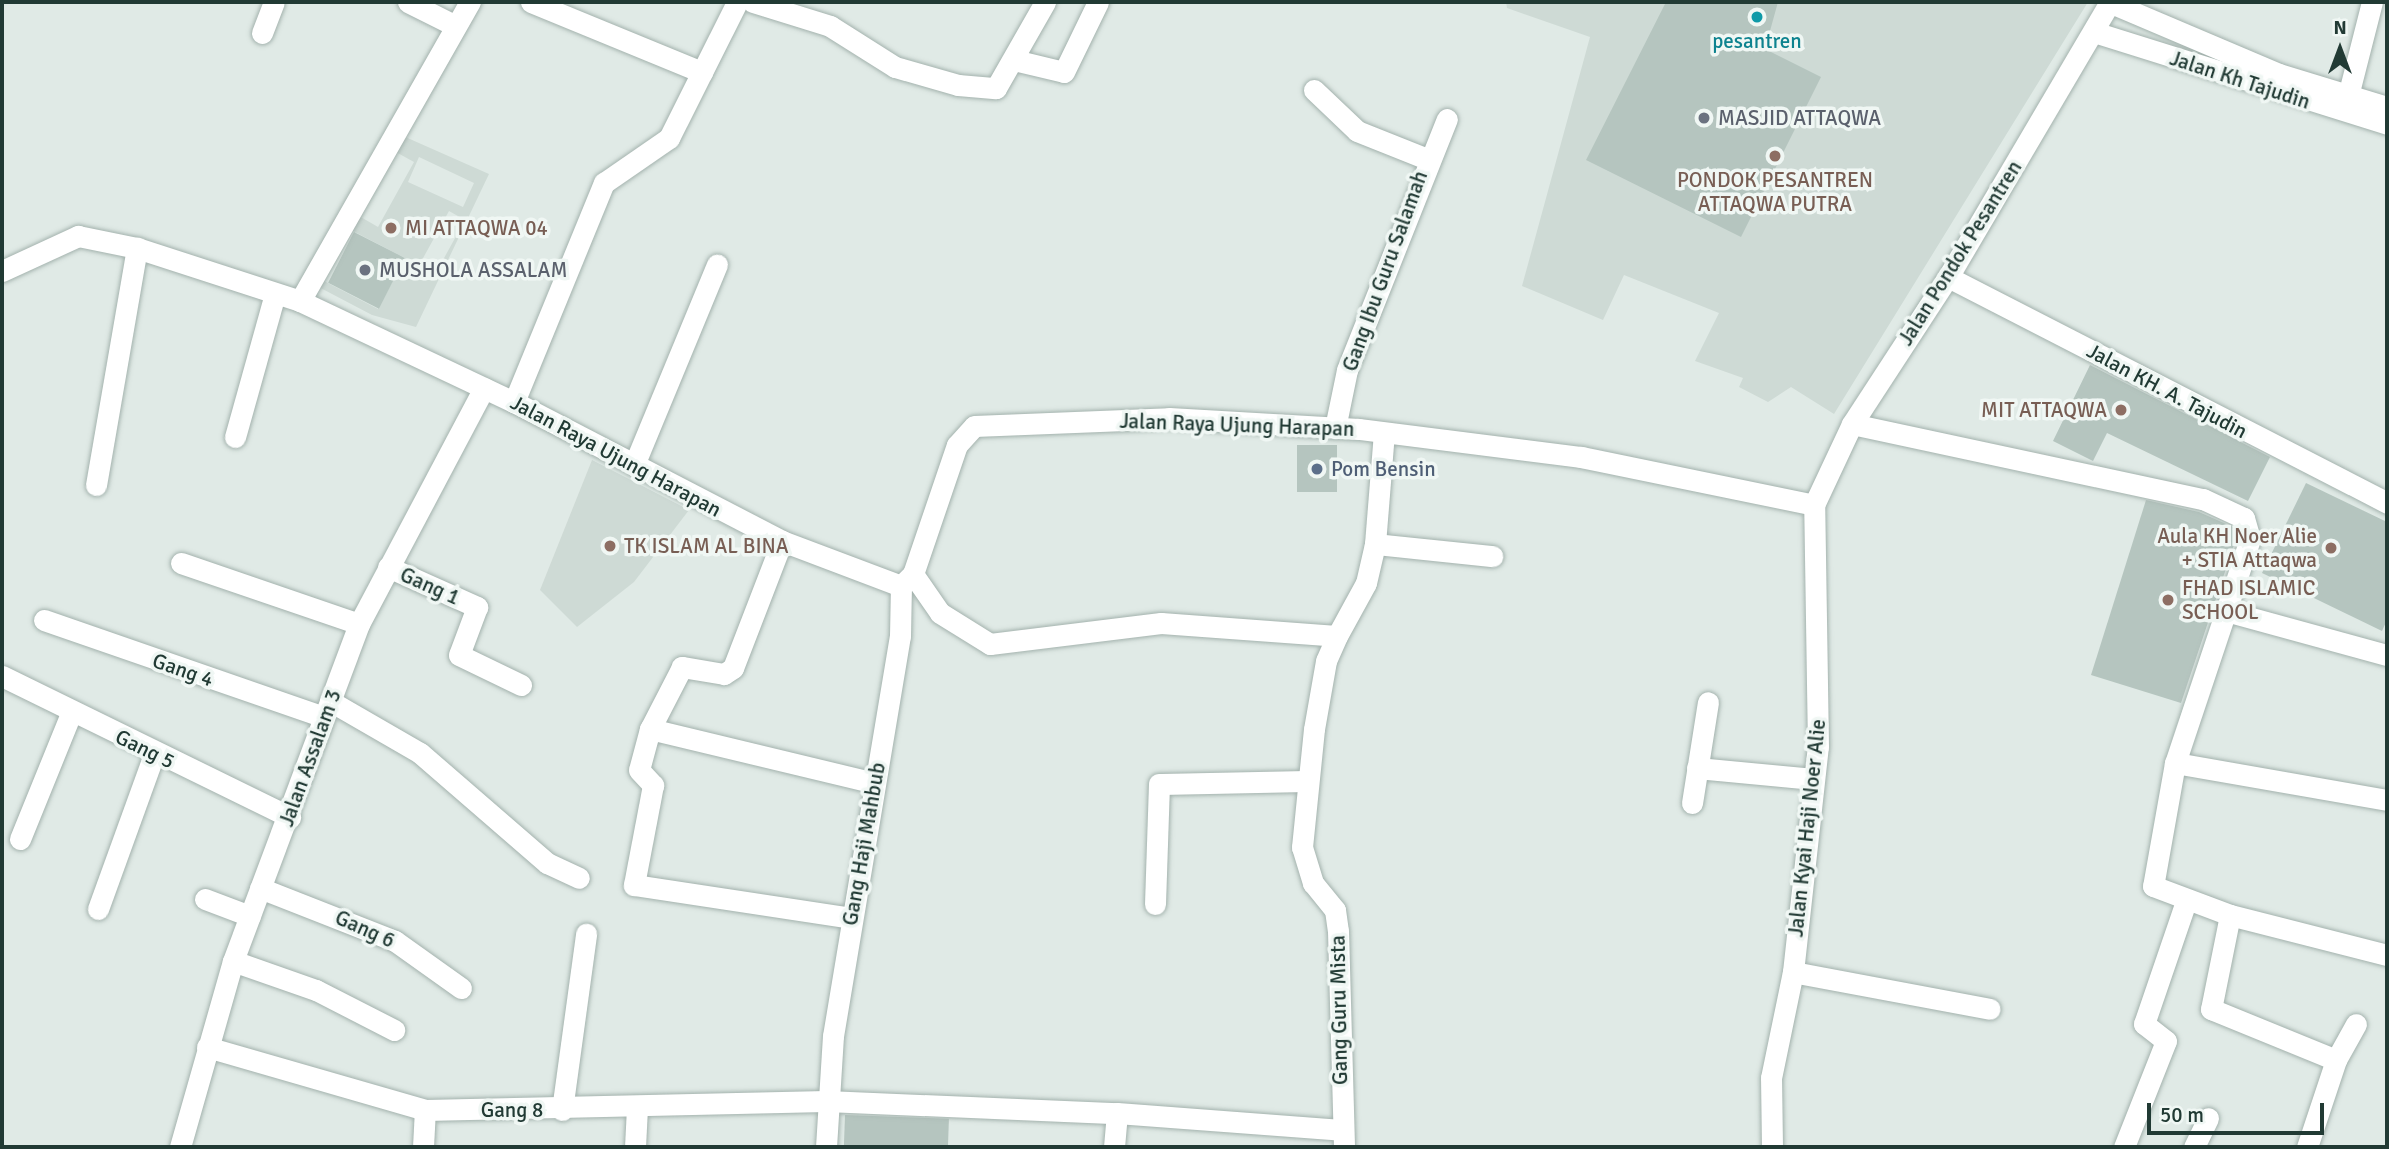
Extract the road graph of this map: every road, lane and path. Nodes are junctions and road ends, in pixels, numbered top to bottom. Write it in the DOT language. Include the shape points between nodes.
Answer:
graph roads {
  1 [pos="274,2"];
  2 [pos="408,2"];
  3 [pos="470,2"];
  4 [pos="531,2"];
  5 [pos="737,2"];
  6 [pos="752,2"];
  7 [pos="1045,2"];
  8 [pos="1098,2"];
  9 [pos="2110,2"];
  10 [pos="2372,2"];
  11 [pos="454,24"];
  12 [pos="2094,32"];
  13 [pos="262,33"];
  14 [pos="1014,60"];
  15 [pos="702,72"];
  16 [pos="1314,90"];
  17 [pos="2348,96"];
  18 [pos="2387,107"];
  19 [pos="1447,119"];
  20 [pos="2387,124"];
  21 [pos="1427,159"];
  22 [pos="137,248"];
  23 [pos="717,265"];
  24 [pos="2,271"];
  25 [pos="1948,277"];
  26 [pos="275,294"];
  27 [pos="300,301"];
  28 [pos="484,388"];
  29 [pos="514,402"];
  30 [pos="1852,424"];
  31 [pos="1335,428"];
  32 [pos="1384,433"];
  33 [pos="235,437"];
  34 [pos="634,465"];
  35 [pos="96,485"];
  36 [pos="2387,503"];
  37 [pos="1814,505"];
  38 [pos="782,541"];
  39 [pos="1375,544"];
  40 [pos="1492,556"];
  41 [pos="181,563"];
  42 [pos="388,567"];
  43 [pos="907,580"];
  44 [pos="2222,610"];
  45 [pos="44,620"];
  46 [pos="359,624"];
  47 [pos="1338,636"];
  48 [pos="2387,655"];
  49 [pos="2,676"];
  50 [pos="521,685"];
  51 [pos="1707,702"];
  52 [pos="327,709"];
  53 [pos="72,711"];
  54 [pos="650,729"];
  55 [pos="154,754"];
  56 [pos="2175,763"];
  57 [pos="1697,768"];
  58 [pos="1813,779"];
  59 [pos="1308,781"];
  60 [pos="875,783"];
  61 [pos="2387,800"];
  62 [pos="1692,803"];
  63 [pos="289,817"];
  64 [pos="20,839"];
  65 [pos="579,878"];
  66 [pos="260,888"];
  67 [pos="205,900"];
  68 [pos="2186,901"];
  69 [pos="1155,904"];
  70 [pos="98,909"];
  71 [pos="2230,915"];
  72 [pos="250,916"];
  73 [pos="851,918"];
  74 [pos="586,934"];
  75 [pos="2387,955"];
  76 [pos="233,961"];
  77 [pos="1793,972"];
  78 [pos="461,988"];
  79 [pos="1990,1009"];
  80 [pos="2356,1024"];
  81 [pos="394,1030"];
  82 [pos="208,1047"];
  83 [pos="2336,1060"];
  84 [pos="826,1101"];
  85 [pos="637,1107"];
  86 [pos="425,1110"];
  87 [pos="562,1110"];
  88 [pos="1117,1113"];
  89 [pos="2208,1118"];
  90 [pos="1342,1139"];
  91 [pos="180,1147"];
  92 [pos="423,1147"];
  93 [pos="635,1147"];
  94 [pos="826,1147"];
  95 [pos="1115,1147"];
  96 [pos="1772,1147"];
  97 [pos="2124,1147"];
  98 [pos="2194,1147"];
  99 [pos="2307,1147"];
  1 -- 13 [label="street"];
  2 -- 11 [label="street"];
  3 -- 11 [label="street"];
  4 -- 15 [label="street"];
  5 -- 15 [label="street"];
  6 -- 14 [label="street" via="830,26 895,66 958,85 996,88"];
  7 -- 14 [label="street"];
  8 -- 14 [label="street" via="1064,72"];
  9 -- 12 [label="street, Jalan Pondok Pesantren"];
  9 -- 17 [label="street, Jalan Kh Tajudin" via="2279,74"];
  10 -- 17 [label="street"];
  11 -- 27 [label="street"];
  12 -- 20 [label="street, Jalan Kh Tajudin"];
  12 -- 25 [label="street, Jalan Pondok Pesantren"];
  15 -- 29 [label="street" via="669,138 604,183"];
  16 -- 21 [label="street" via="1357,131"];
  17 -- 18 [label="street, Jalan Kh Tajudin"];
  19 -- 21 [label="street, Gang Ibu Guru Salamah"];
  21 -- 31 [label="street, Gang Ibu Guru Salamah" via="1347,370"];
  22 -- 24 [label="street, Jalan Raya Ujung Harapan" via="78,236"];
  22 -- 26 [label="street, Jalan Raya Ujung Harapan"];
  22 -- 35 [label="street"];
  23 -- 34 [label="street"];
  25 -- 30 [label="street, Jalan Pondok Pesantren"];
  25 -- 36 [label="street, Jalan KH. A. Tajudin"];
  26 -- 27 [label="street, Jalan Raya Ujung Harapan"];
  26 -- 33 [label="street"];
  27 -- 28 [label="street, Jalan Raya Ujung Harapan"];
  28 -- 29 [label="street, Jalan Raya Ujung Harapan"];
  28 -- 42 [label="street, Jalan Assalam 3"];
  29 -- 34 [label="street, Jalan Raya Ujung Harapan"];
  30 -- 37 [label="street, Jalan Pondok Pesantren"];
  30 -- 44 [label="street" via="2232,510 2248,523 2250,539"];
  31 -- 32 [label="street, Jalan Raya Ujung Harapan"];
  31 -- 43 [label="street, Jalan Raya Ujung Harapan" via="1169,418 974,426 957,445"];
  32 -- 37 [label="street, Jalan Raya Ujung Harapan" via="1581,457"];
  32 -- 39 [label="street, Gang Guru Mista"];
  34 -- 38 [label="street, Jalan Raya Ujung Harapan"];
  37 -- 58 [label="street, Jalan Kyai Haji Noer Alie" via="1819,690"];
  38 -- 43 [label="street, Jalan Raya Ujung Harapan"];
  38 -- 54 [label="street" via="733,668 724,674 682,667"];
  39 -- 40 [label="street"];
  39 -- 47 [label="street, Gang Guru Mista" via="1366,583"];
  41 -- 46 [label="street"];
  42 -- 46 [label="street, Jalan Assalam 3"];
  42 -- 50 [label="street, Gang 1" via="477,607 459,655"];
  43 -- 47 [label="street" via="940,613 990,644 1161,623"];
  43 -- 60 [label="street, Gang Haji Mahbub"];
  44 -- 48 [label="street"];
  44 -- 56 [label="street"];
  45 -- 52 [label="street, Gang 4"];
  46 -- 52 [label="street, Jalan Assalam 3"];
  47 -- 59 [label="street, Gang Guru Mista" via="1326,661"];
  49 -- 53 [label="street, Gang 5"];
  51 -- 57 [label="street"];
  52 -- 63 [label="street, Jalan Assalam 3"];
  52 -- 65 [label="street, Gang 4" via="409,746 558,871"];
  53 -- 55 [label="street, Gang 5"];
  53 -- 64 [label="street"];
  54 -- 60 [label="street"];
  54 -- 73 [label="street" via="639,770 653,785 634,885"];
  55 -- 63 [label="street, Gang 5"];
  55 -- 70 [label="street"];
  56 -- 61 [label="street"];
  56 -- 68 [label="street" via="2152,884"];
  57 -- 58 [label="street"];
  57 -- 62 [label="street"];
  58 -- 77 [label="street, Jalan Kyai Haji Noer Alie"];
  59 -- 69 [label="street" via="1159,784"];
  59 -- 90 [label="street, Gang Guru Mista" via="1302,847 1314,883 1335,910 1338,931"];
  60 -- 73 [label="street, Gang Haji Mahbub"];
  63 -- 66 [label="street, Jalan Assalam 3"];
  66 -- 72 [label="street, Jalan Assalam 3"];
  66 -- 78 [label="street, Gang 6" via="395,942"];
  67 -- 72 [label="street"];
  68 -- 71 [label="street"];
  68 -- 97 [label="street" via="2144,1024 2166,1041"];
  71 -- 75 [label="street"];
  71 -- 83 [label="street" via="2211,1009"];
  72 -- 76 [label="street, Jalan Assalam 3"];
  73 -- 84 [label="street, Gang Haji Mahbub"];
  74 -- 87 [label="street"];
  76 -- 81 [label="street" via="316,990"];
  76 -- 82 [label="street, Jalan Assalam 3"];
  77 -- 79 [label="street"];
  77 -- 96 [label="street, Jalan Kyai Haji Noer Alie" via="1771,1078"];
  80 -- 83 [label="street"];
  82 -- 86 [label="street, Gang 8"];
  82 -- 91 [label="street, Jalan Assalam 3"];
  83 -- 99 [label="street"];
  84 -- 85 [label="street, Gang 8"];
  84 -- 88 [label="street, Gang 8"];
  84 -- 94 [label="street, Gang Haji Mahbub"];
  85 -- 87 [label="street, Gang 8"];
  85 -- 93 [label="street"];
  86 -- 87 [label="street, Gang 8"];
  86 -- 92 [label="street"];
  88 -- 90 [label="street, Gang 8"];
  88 -- 95 [label="street"];
  89 -- 98 [label="street"];
}
